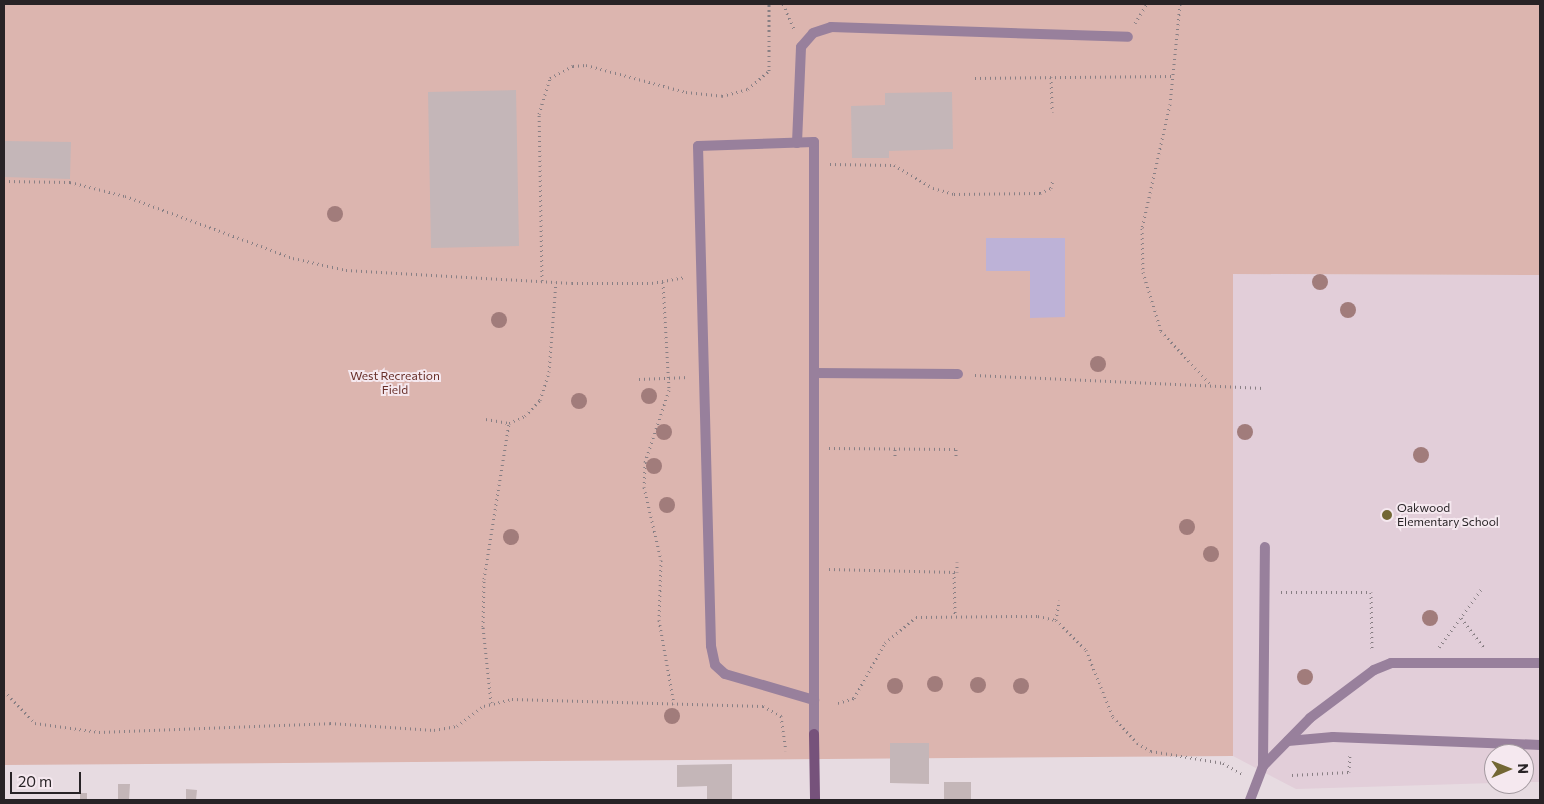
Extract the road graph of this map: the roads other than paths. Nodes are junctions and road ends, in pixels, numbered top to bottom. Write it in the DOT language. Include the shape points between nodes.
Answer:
graph roads {
  1 [pos="1128,37"];
  2 [pos="797,143"];
  3 [pos="814,373"];
  4 [pos="958,374"];
  5 [pos="1265,547"];
  6 [pos="1540,662"];
  7 [pos="814,700"];
  8 [pos="814,734"];
  9 [pos="1288,741"];
  10 [pos="1540,745"];
  11 [pos="1263,766"];
  12 [pos="814,800"];
  13 [pos="1250,800"];
  1 -- 2 [label="lane" via="850,24 813,33 801,47"];
  2 -- 3 [label="lane" via="814,142"];
  2 -- 7 [label="lane" via="698,146 711,646 715,665 724,674"];
  3 -- 4 [label="lane"];
  3 -- 7 [label="lane"];
  5 -- 11 [label="lane"];
  6 -- 9 [label="lane" via="1391,663 1374,670"];
  7 -- 8 [label="lane"];
  8 -- 12 [label="street"];
  9 -- 10 [label="lane" via="1351,738"];
  9 -- 11 [label="lane"];
  11 -- 13 [label="lane"];
}
